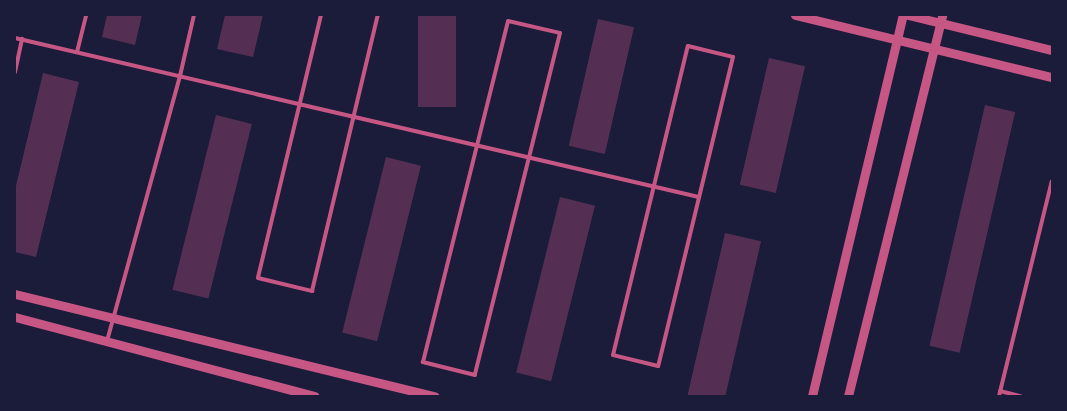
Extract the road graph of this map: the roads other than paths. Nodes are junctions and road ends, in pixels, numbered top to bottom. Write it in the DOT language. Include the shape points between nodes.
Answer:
graph roads {
  1 [pos="86,15"];
  2 [pos="194,15"];
  3 [pos="321,15"];
  4 [pos="378,15"];
  5 [pos="794,15"];
  6 [pos="903,15"];
  7 [pos="908,15"];
  8 [pos="941,19"];
  9 [pos="15,38"];
  10 [pos="22,39"];
  11 [pos="897,40"];
  12 [pos="934,49"];
  13 [pos="1052,50"];
  14 [pos="77,52"];
  15 [pos="15,72"];
  16 [pos="180,76"];
  17 [pos="1052,77"];
  18 [pos="300,104"];
  19 [pos="354,116"];
  20 [pos="477,145"];
  21 [pos="530,157"];
  22 [pos="1052,181"];
  23 [pos="654,186"];
  24 [pos="699,197"];
  25 [pos="15,294"];
  26 [pos="15,317"];
  27 [pos="113,318"];
  28 [pos="106,343"];
  29 [pos="999,394"];
  30 [pos="314,396"];
  31 [pos="436,396"];
  32 [pos="812,396"];
  33 [pos="848,396"];
  34 [pos="1020,396"];
  1 -- 14 [label="lane"];
  2 -- 16 [label="lane"];
  3 -- 18 [label="lane"];
  4 -- 19 [label="lane"];
  5 -- 11 [label="street"];
  6 -- 11 [label="street"];
  7 -- 8 [label="street"];
  8 -- 12 [label="street"];
  8 -- 13 [label="street"];
  9 -- 10 [label="lane"];
  10 -- 14 [label="lane"];
  10 -- 15 [label="lane"];
  11 -- 12 [label="street"];
  11 -- 32 [label="street"];
  12 -- 17 [label="street"];
  12 -- 33 [label="street"];
  14 -- 16 [label="lane"];
  16 -- 18 [label="lane"];
  16 -- 27 [label="lane"];
  18 -- 19 [label="lane"];
  18 -- 19 [label="lane" via="258,278 303,289 312,291"];
  19 -- 20 [label="lane"];
  20 -- 21 [label="lane"];
  20 -- 21 [label="lane" via="508,21 560,33"];
  20 -- 21 [label="lane" via="423,362 475,374"];
  21 -- 23 [label="lane"];
  22 -- 29 [label="lane"];
  23 -- 24 [label="lane"];
  23 -- 24 [label="lane" via="688,46 733,57"];
  23 -- 24 [label="lane" via="613,355 658,366"];
  25 -- 27 [label="street"];
  26 -- 28 [label="street"];
  27 -- 28 [label="lane"];
  27 -- 31 [label="street"];
  28 -- 30 [label="street"];
  29 -- 34 [label="lane"];
}
